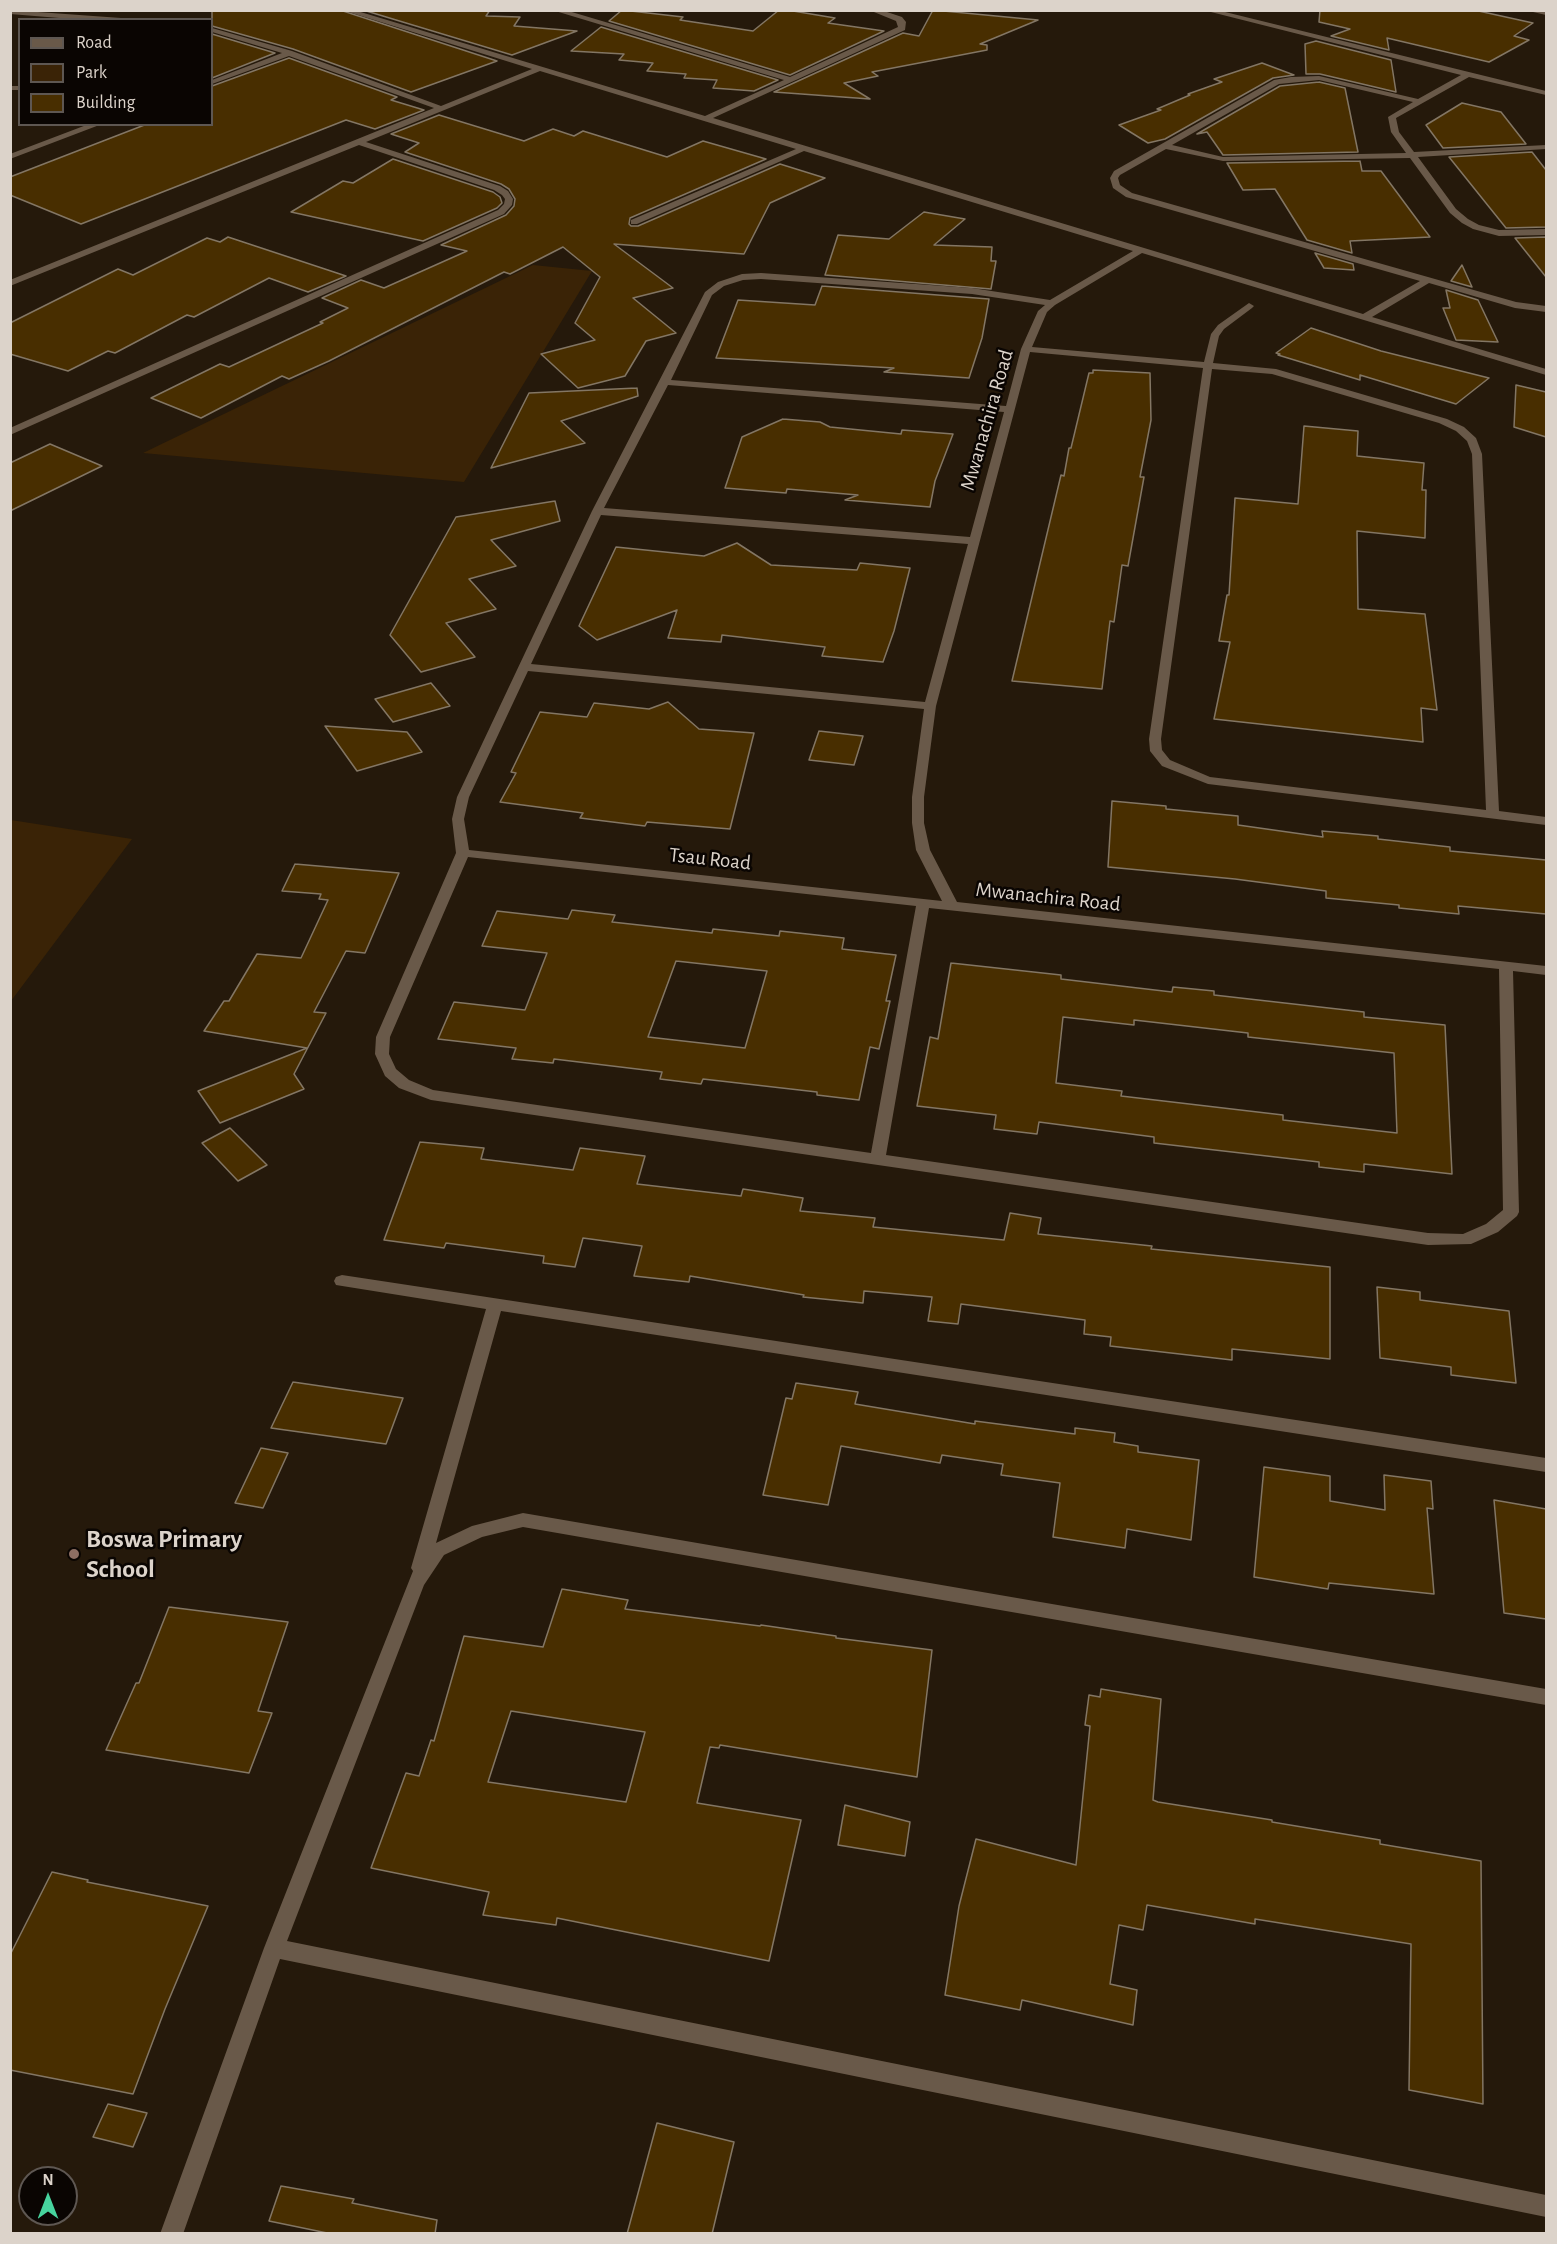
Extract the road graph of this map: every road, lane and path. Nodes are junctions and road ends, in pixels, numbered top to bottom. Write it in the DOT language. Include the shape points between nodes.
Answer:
graph roads {
  1 [pos="345,10"];
  2 [pos="375,10"];
  3 [pos="555,10"];
  4 [pos="872,10"];
  5 [pos="1206,10"];
  6 [pos="1243,10"];
  7 [pos="1536,10"];
  8 [pos="10,12"];
  9 [pos="1546,13"];
  10 [pos="362,16"];
  11 [pos="1232,17"];
  12 [pos="93,18"];
  13 [pos="213,30"];
  14 [pos="290,53"];
  15 [pos="538,69"];
  16 [pos="1468,74"];
  17 [pos="790,79"];
  18 [pos="213,82"];
  19 [pos="1546,93"];
  20 [pos="1418,102"];
  21 [pos="440,108"];
  22 [pos="705,119"];
  23 [pos="93,126"];
  24 [pos="359,142"];
  25 [pos="1165,146"];
  26 [pos="1546,147"];
  27 [pos="802,149"];
  28 [pos="1411,155"];
  29 [pos="10,157"];
  30 [pos="634,222"];
  31 [pos="1546,232"];
  32 [pos="1139,251"];
  33 [pos="1428,279"];
  34 [pos="10,283"];
  35 [pos="1052,303"];
  36 [pos="1249,306"];
  37 [pos="1546,309"];
  38 [pos="1365,317"];
  39 [pos="1026,349"];
  40 [pos="1208,365"];
  41 [pos="1546,372"];
  42 [pos="665,382"];
  43 [pos="1009,409"];
  44 [pos="10,432"];
  45 [pos="597,511"];
  46 [pos="974,541"];
  47 [pos="522,667"];
  48 [pos="930,706"];
  49 [pos="1493,815"];
  50 [pos="1546,821"];
  51 [pos="463,853"];
  52 [pos="923,902"];
  53 [pos="952,906"];
  54 [pos="1506,966"];
  55 [pos="1546,970"];
  56 [pos="878,1160"];
  57 [pos="342,1281"];
  58 [pos="495,1305"];
  59 [pos="1546,1465"];
  60 [pos="417,1581"];
  61 [pos="1546,1697"];
  62 [pos="274,1948"];
  63 [pos="1546,2206"];
  64 [pos="171,2234"];
  1 -- 10 [label="street"];
  2 -- 10 [label="street"];
  3 -- 17 [label="street"];
  4 -- 17 [label="street" via="899,19 902,28"];
  5 -- 11 [label="street"];
  6 -- 11 [label="street"];
  7 -- 9 [label="street"];
  8 -- 12 [label="street"];
  10 -- 15 [label="street"];
  11 -- 16 [label="street"];
  13 -- 14 [label="street"];
  14 -- 18 [label="street"];
  14 -- 21 [label="street"];
  15 -- 21 [label="street"];
  15 -- 22 [label="street"];
  16 -- 19 [label="street"];
  16 -- 20 [label="street"];
  17 -- 22 [label="street"];
  20 -- 25 [label="street" via="1319,78 1291,79 1277,82"];
  20 -- 28 [label="street" via="1392,117 1395,132"];
  21 -- 24 [label="street"];
  22 -- 27 [label="street"];
  23 -- 29 [label="street"];
  24 -- 34 [label="street"];
  24 -- 44 [label="street" via="497,188 509,199 508,205 501,212"];
  25 -- 28 [label="street" via="1222,159"];
  25 -- 33 [label="street" via="1117,173 1116,186 1129,195"];
  26 -- 28 [label="street"];
  27 -- 30 [label="street"];
  27 -- 32 [label="street"];
  28 -- 31 [label="street" via="1465,221 1499,232"];
  32 -- 35 [label="street, Mwanachira Road"];
  32 -- 38 [label="street"];
  33 -- 37 [label="street" via="1515,305"];
  33 -- 38 [label="street"];
  35 -- 39 [label="street, Mwanachira Road" via="1043,311"];
  35 -- 42 [label="street" via="972,291 742,277 721,284 708,294"];
  36 -- 40 [label="street" via="1214,336"];
  38 -- 41 [label="street"];
  39 -- 40 [label="street"];
  39 -- 43 [label="street, Mwanachira Road"];
  40 -- 49 [label="street" via="1294,376 1443,421 1460,429 1472,441 1477,453"];
  40 -- 49 [label="street" via="1156,752 1166,763 1208,780"];
  42 -- 43 [label="street"];
  42 -- 45 [label="street"];
  43 -- 46 [label="street, Mwanachira Road"];
  45 -- 46 [label="street"];
  45 -- 47 [label="street"];
  46 -- 48 [label="street, Mwanachira Road"];
  47 -- 48 [label="street"];
  47 -- 51 [label="street" via="463,797 458,819"];
  48 -- 53 [label="street, Mwanachira Road" via="918,823 923,850"];
  49 -- 50 [label="street"];
  51 -- 52 [label="street, Tsau Road"];
  51 -- 56 [label="street" via="383,1037 382,1054 390,1072 404,1084 431,1095"];
  52 -- 53 [label="street, Tsau Road"];
  52 -- 56 [label="street"];
  53 -- 54 [label="street, Mwanachira Road"];
  54 -- 55 [label="street, Mwanachira Road"];
  54 -- 56 [label="street" via="1511,1212 1492,1228 1465,1240 1428,1239"];
  57 -- 58 [label="street"];
  58 -- 59 [label="street"];
  58 -- 60 [label="street"];
  60 -- 61 [label="street" via="438,1550 478,1531 522,1520"];
  60 -- 62 [label="street"];
  62 -- 63 [label="street"];
  62 -- 64 [label="street"];
}
